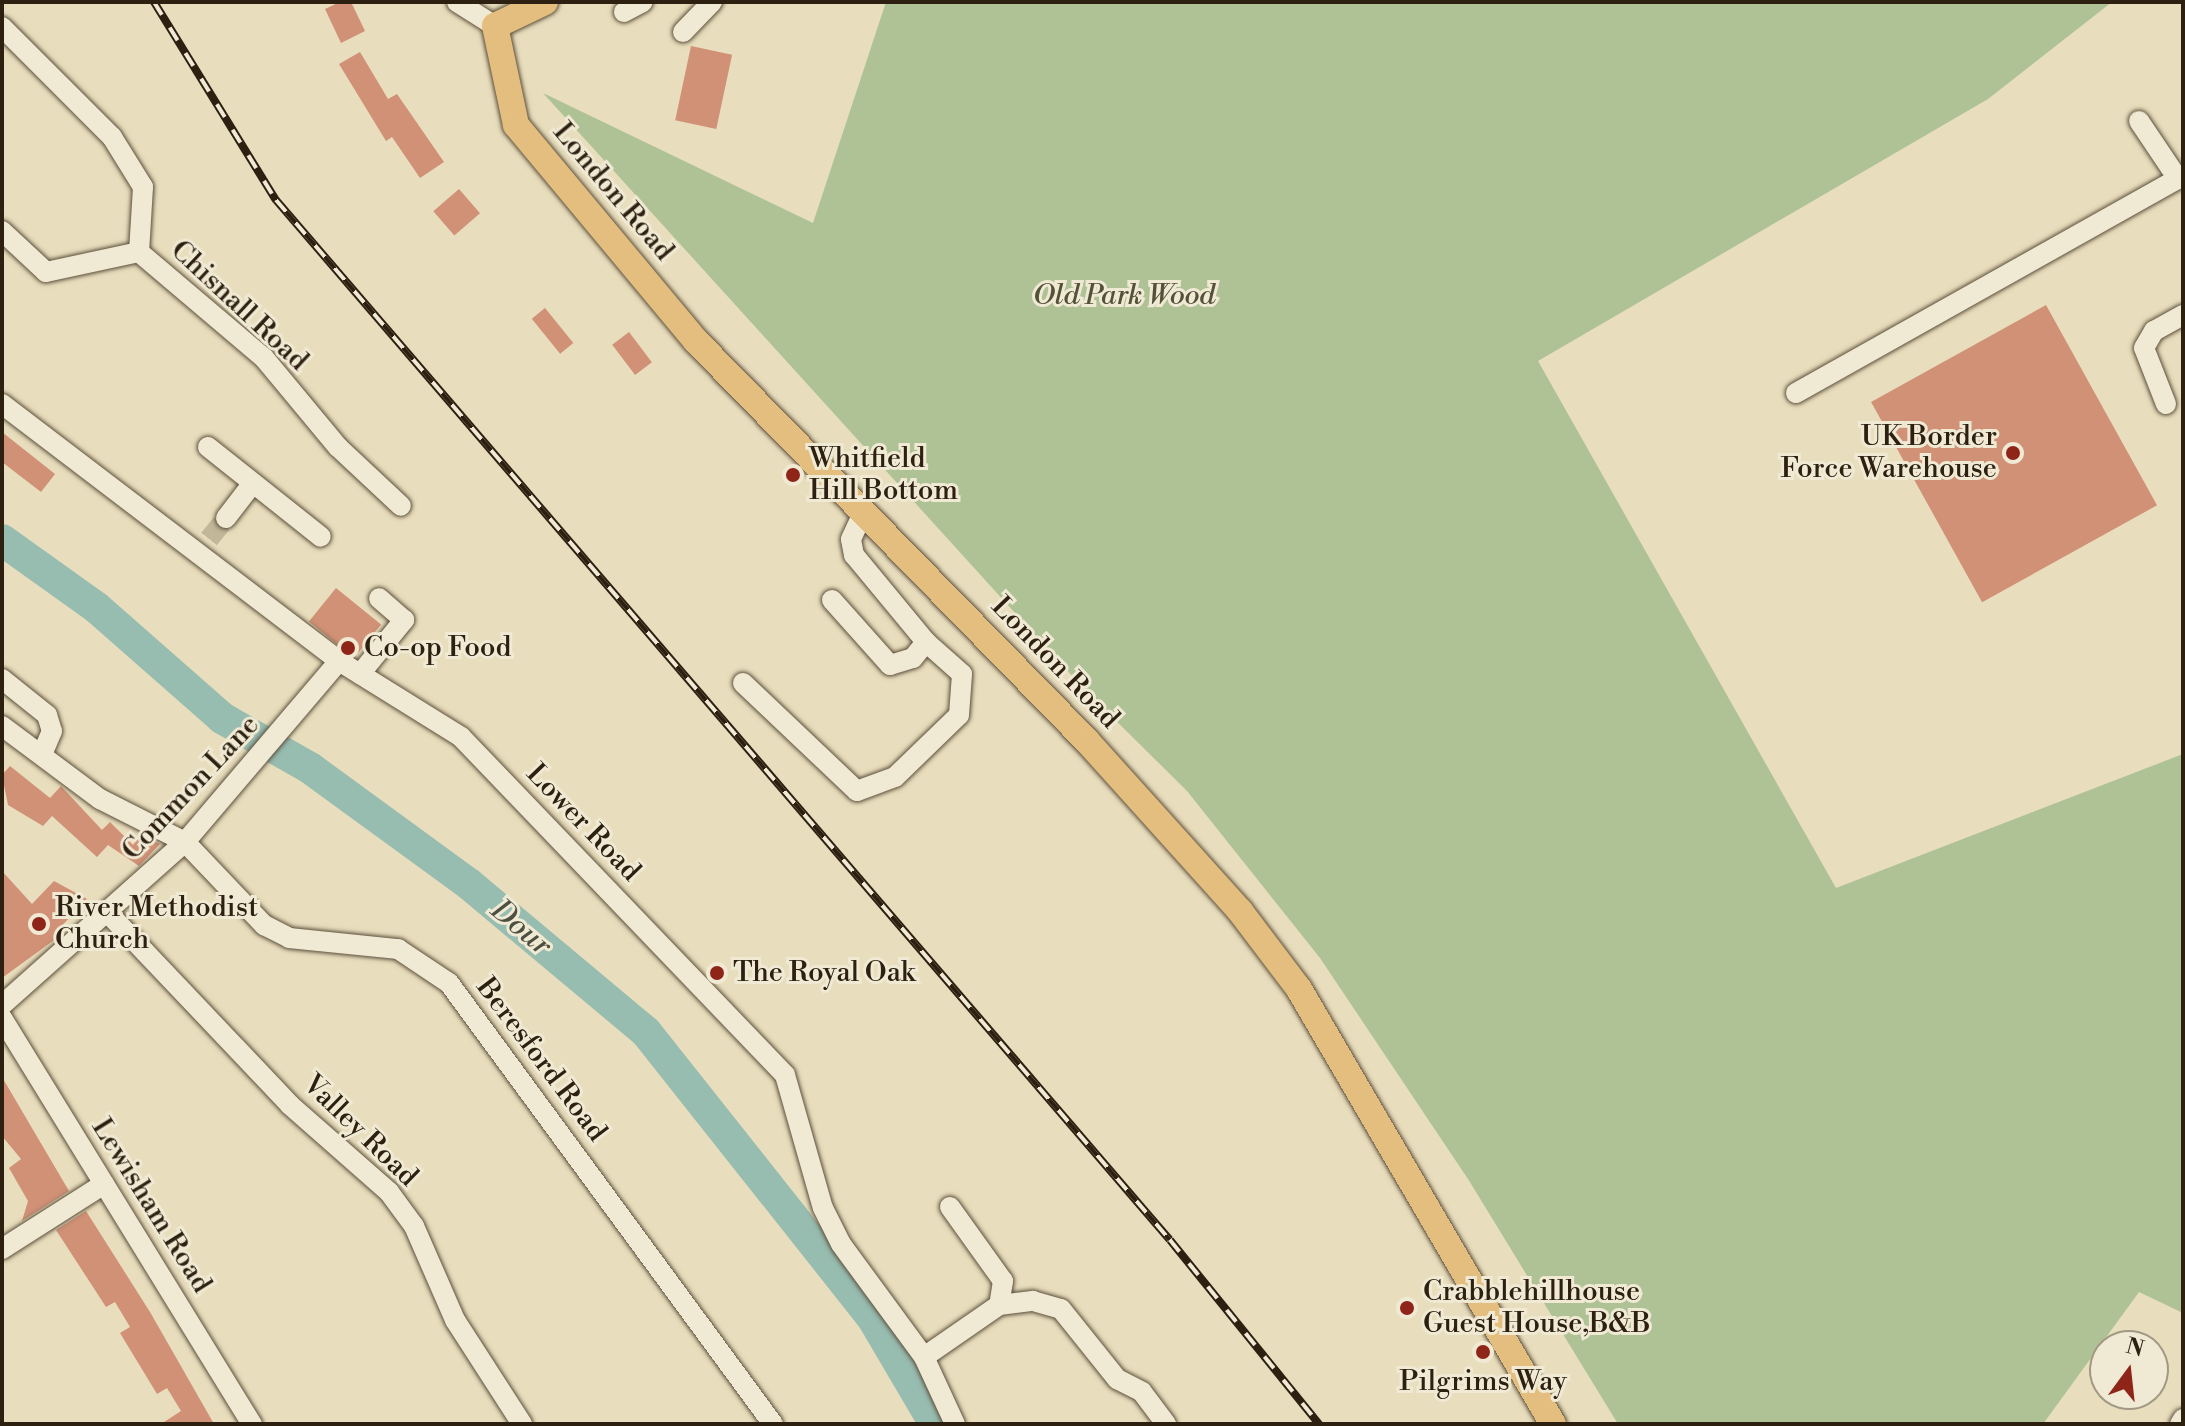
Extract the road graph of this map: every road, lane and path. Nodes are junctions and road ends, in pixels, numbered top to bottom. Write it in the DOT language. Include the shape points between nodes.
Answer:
graph roads {
  1 [pos="457,2"];
  2 [pos="545,2"];
  3 [pos="712,2"];
  4 [pos="495,26"];
  5 [pos="2,27"];
  6 [pos="683,32"];
  7 [pos="2139,121"];
  8 [pos="2180,178"];
  9 [pos="2,231"];
  10 [pos="139,252"];
  11 [pos="2183,315"];
  12 [pos="1796,393"];
  13 [pos="2166,404"];
  14 [pos="3,407"];
  15 [pos="208,447"];
  16 [pos="253,483"];
  17 [pos="401,506"];
  18 [pos="863,513"];
  19 [pos="226,518"];
  20 [pos="321,537"];
  21 [pos="379,598"];
  22 [pos="832,600"];
  23 [pos="926,642"];
  24 [pos="339,661"];
  25 [pos="360,674"];
  26 [pos="2,679"];
  27 [pos="743,683"];
  28 [pos="2,726"];
  29 [pos="42,754"];
  30 [pos="185,842"];
  31 [pos="109,914"];
  32 [pos="2,1005"];
  33 [pos="2,1018"];
  34 [pos="104,1184"];
  35 [pos="950,1207"];
  36 [pos="2,1249"];
  37 [pos="999,1305"];
  38 [pos="924,1357"];
  39 [pos="252,1424"];
  40 [pos="522,1424"];
  41 [pos="773,1424"];
  42 [pos="955,1424"];
  43 [pos="1166,1424"];
  44 [pos="1553,1424"];
  1 -- 4 [label="street"];
  2 -- 4 [label="main road"];
  3 -- 6 [label="street"];
  4 -- 18 [label="main road, London Road" via="516,125 696,341"];
  5 -- 10 [label="street" via="112,137 143,187"];
  7 -- 8 [label="street"];
  8 -- 12 [label="street"];
  9 -- 10 [label="street, Chisnall Road" via="46,272"];
  10 -- 17 [label="street, Chisnall Road" via="264,358 338,447"];
  11 -- 13 [label="street" via="2154,331 2144,348 2145,366"];
  14 -- 24 [label="street, Lower Road" via="203,547"];
  15 -- 16 [label="street"];
  16 -- 19 [label="street"];
  16 -- 20 [label="street"];
  18 -- 23 [label="street" via="851,539 854,555"];
  18 -- 44 [label="main road, London Road" via="1087,741 1249,922 1299,989"];
  21 -- 25 [label="street" via="404,620"];
  22 -- 23 [label="street" via="890,665 913,658"];
  23 -- 27 [label="street" via="962,674 964,707 895,777 870,789 845,786"];
  24 -- 25 [label="street, Lower Road"];
  24 -- 30 [label="street, Common Lane"];
  25 -- 38 [label="street, Lower Road" via="461,737 785,1075 841,1244"];
  26 -- 29 [label="street" via="47,715 52,731"];
  28 -- 29 [label="street, Beresford Road"];
  29 -- 30 [label="street, Beresford Road" via="100,799"];
  30 -- 31 [label="street, Common Lane"];
  30 -- 41 [label="street, Beresford Road" via="264,925 289,938 398,949 449,983"];
  31 -- 32 [label="street, Common Lane"];
  31 -- 40 [label="street, Valley Road" via="290,1105 389,1192 414,1226 455,1320"];
  33 -- 34 [label="street, Lewisham Road"];
  34 -- 36 [label="street"];
  34 -- 39 [label="street, Lewisham Road"];
  35 -- 37 [label="street" via="1003,1281"];
  37 -- 38 [label="street"];
  37 -- 43 [label="street" via="1033,1301 1061,1309 1117,1379 1142,1392"];
  38 -- 42 [label="street, Lower Road"];
}
